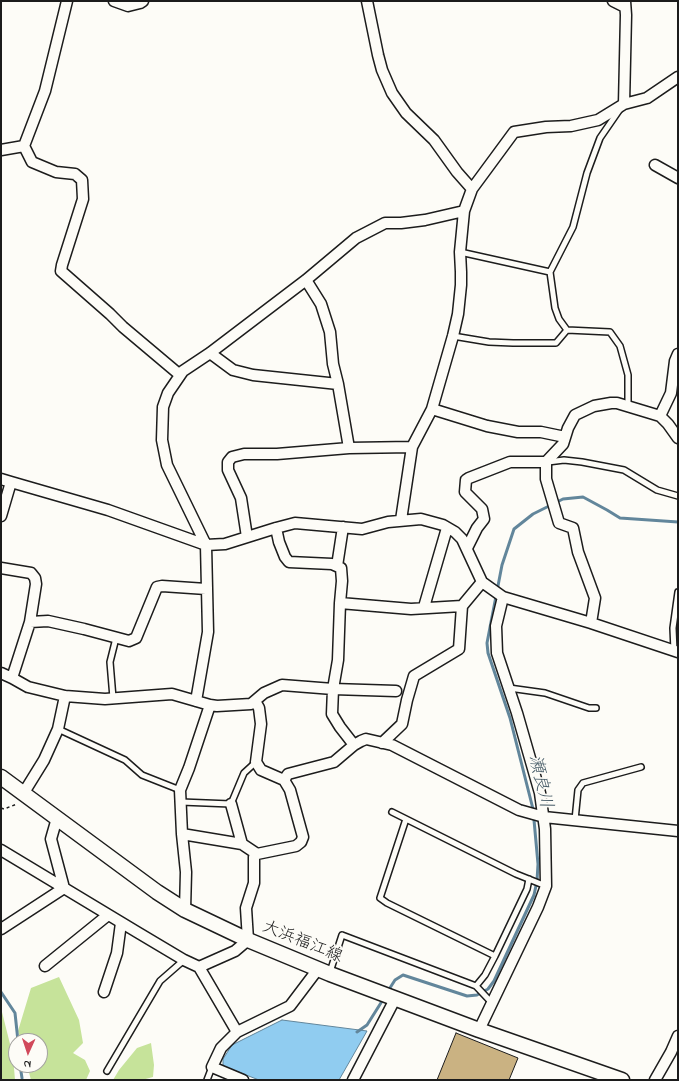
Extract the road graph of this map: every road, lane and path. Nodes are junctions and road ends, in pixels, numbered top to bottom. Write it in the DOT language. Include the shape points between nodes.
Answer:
graph roads {
  1 [pos="67,1"];
  2 [pos="114,1"];
  3 [pos="142,1"];
  4 [pos="367,1"];
  5 [pos="614,1"];
  6 [pos="625,4"];
  7 [pos="678,77"];
  8 [pos="624,104"];
  9 [pos="24,146"];
  10 [pos="1,150"];
  11 [pos="655,165"];
  12 [pos="678,178"];
  13 [pos="472,189"];
  14 [pos="464,211"];
  15 [pos="460,252"];
  16 [pos="550,272"];
  17 [pos="306,280"];
  18 [pos="567,330"];
  19 [pos="453,336"];
  20 [pos="210,353"];
  21 [pos="678,354"];
  22 [pos="180,375"];
  23 [pos="338,384"];
  24 [pos="628,406"];
  25 [pos="432,410"];
  26 [pos="660,416"];
  27 [pos="565,437"];
  28 [pos="678,438"];
  29 [pos="412,447"];
  30 [pos="350,448"];
  31 [pos="546,462"];
  32 [pos="6,480"];
  33 [pos="678,496"];
  34 [pos="1,516"];
  35 [pos="401,520"];
  36 [pos="343,527"];
  37 [pos="276,528"];
  38 [pos="448,528"];
  39 [pos="247,537"];
  40 [pos="206,545"];
  41 [pos="467,548"];
  42 [pos="337,566"];
  43 [pos="1,568"];
  44 [pos="482,582"];
  45 [pos="206,589"];
  46 [pos="678,592"];
  47 [pos="503,597"];
  48 [pos="340,603"];
  49 [pos="462,606"];
  50 [pos="424,607"];
  51 [pos="30,622"];
  52 [pos="591,623"];
  53 [pos="116,638"];
  54 [pos="676,651"];
  55 [pos="1,673"];
  56 [pos="12,678"];
  57 [pos="509,688"];
  58 [pos="332,689"];
  59 [pos="396,691"];
  60 [pos="65,696"];
  61 [pos="113,698"];
  62 [pos="196,701"];
  63 [pos="255,701"];
  64 [pos="210,705"];
  65 [pos="596,708"];
  66 [pos="58,730"];
  67 [pos="382,743"];
  68 [pos="354,744"];
  69 [pos="256,762"];
  70 [pos="641,767"];
  71 [pos="1,777"];
  72 [pos="284,780"];
  73 [pos="180,790"];
  74 [pos="27,796"];
  75 [pos="181,802"];
  76 [pos="231,804"];
  77 [pos="1,808"];
  78 [pos="392,812"];
  79 [pos="544,817"];
  80 [pos="57,818"];
  81 [pos="406,819"];
  82 [pos="574,820"];
  83 [pos="678,831"];
  84 [pos="182,834"];
  85 [pos="242,844"];
  86 [pos="1,850"];
  87 [pos="257,854"];
  88 [pos="529,879"];
  89 [pos="546,886"];
  90 [pos="64,888"];
  91 [pos="185,910"];
  92 [pos="108,915"];
  93 [pos="121,923"];
  94 [pos="1,930"];
  95 [pos="248,940"];
  96 [pos="495,956"];
  97 [pos="184,960"];
  98 [pos="46,966"];
  99 [pos="199,967"];
  100 [pos="324,971"];
  101 [pos="476,986"];
  102 [pos="104,992"];
  103 [pos="395,999"];
  104 [pos="492,1003"];
  105 [pos="479,1030"];
  106 [pos="237,1032"];
  107 [pos="678,1036"];
  108 [pos="212,1067"];
  109 [pos="107,1072"];
  110 [pos="207,1080"];
  111 [pos="243,1080"];
  112 [pos="353,1080"];
  113 [pos="622,1080"];
  114 [pos="655,1080"];
  1 -- 9 [label="street" via="45,91"];
  2 -- 3 [label="street" via="128,6"];
  4 -- 13 [label="street" via="382,70 392,93 406,113 434,140"];
  5 -- 6 [label="street"];
  6 -- 8 [label="street"];
  7 -- 8 [label="street" via="647,98"];
  8 -- 13 [label="street" via="598,120 571,126 546,126 514,132"];
  8 -- 16 [label="lane" via="600,138 587,173 573,226"];
  9 -- 10 [label="street"];
  9 -- 22 [label="street" via="32,162 56,172 75,174 82,180 83,199 61,271"];
  11 -- 12 [label="street"];
  13 -- 14 [label="street"];
  14 -- 15 [label="street"];
  14 -- 17 [label="street" via="425,220 385,223 356,238"];
  15 -- 16 [label="lane"];
  15 -- 19 [label="street" via="461,285"];
  16 -- 18 [label="lane" via="555,308"];
  17 -- 20 [label="street"];
  17 -- 23 [label="street" via="321,304 330,332"];
  18 -- 19 [label="lane" via="556,344 489,342"];
  18 -- 24 [label="lane" via="610,332 620,346 628,375"];
  19 -- 25 [label="street"];
  20 -- 22 [label="street"];
  20 -- 23 [label="street" via="233,370 253,375"];
  21 -- 26 [label="street" via="674,361 671,393"];
  22 -- 40 [label="street" via="168,393 163,407 162,440 167,465"];
  23 -- 30 [label="street"];
  24 -- 26 [label="street"];
  24 -- 27 [label="street" via="611,403 594,406 575,415"];
  25 -- 27 [label="street" via="487,426"];
  25 -- 29 [label="street"];
  26 -- 28 [label="street"];
  27 -- 31 [label="street" via="563,444"];
  29 -- 30 [label="street"];
  29 -- 35 [label="street"];
  30 -- 39 [label="street" via="244,454 232,457 228,462 228,470 241,498"];
  31 -- 33 [label="lane" via="564,460 624,470 658,490"];
  31 -- 41 [label="street" via="510,462 466,480 465,492 482,509 484,519"];
  31 -- 52 [label="street" via="546,479 559,523 573,528 578,552 595,598"];
  32 -- 34 [label="street"];
  32 -- 40 [label="street" via="108,510"];
  35 -- 36 [label="street" via="362,529"];
  35 -- 38 [label="street" via="421,519"];
  36 -- 37 [label="street" via="295,523"];
  36 -- 42 [label="street"];
  37 -- 39 [label="street"];
  37 -- 42 [label="street" via="282,550 289,562"];
  38 -- 41 [label="street" via="462,538"];
  38 -- 50 [label="street"];
  39 -- 40 [label="street" via="225,544"];
  40 -- 45 [label="street"];
  41 -- 44 [label="street"];
  42 -- 48 [label="street" via="341,568 342,573"];
  43 -- 51 [label="street" via="31,573 35,578"];
  44 -- 47 [label="street"];
  44 -- 49 [label="street"];
  45 -- 53 [label="street" via="156,587 136,638 129,641"];
  45 -- 62 [label="street" via="208,632"];
  46 -- 54 [label="lane" via="673,628"];
  47 -- 52 [label="street"];
  47 -- 57 [label="street" via="496,626 497,653"];
  48 -- 50 [label="street" via="410,609"];
  48 -- 58 [label="street" via="338,660"];
  49 -- 50 [label="street"];
  49 -- 67 [label="street" via="459,649 414,676 402,724"];
  51 -- 53 [label="street" via="48,621"];
  51 -- 56 [label="street"];
  52 -- 54 [label="street"];
  53 -- 61 [label="lane" via="110,662"];
  55 -- 56 [label="street"];
  56 -- 60 [label="street" via="28,687"];
  57 -- 65 [label="lane" via="545,693"];
  57 -- 79 [label="street" via="540,793"];
  58 -- 59 [label="street"];
  58 -- 63 [label="street" via="282,685 264,693"];
  58 -- 68 [label="street" via="332,714"];
  60 -- 61 [label="street"];
  60 -- 66 [label="street"];
  61 -- 62 [label="street" via="172,694"];
  62 -- 64 [label="street"];
  63 -- 64 [label="street" via="251,704"];
  63 -- 69 [label="street" via="259,708 261,724"];
  64 -- 73 [label="street"];
  66 -- 73 [label="lane" via="125,760 142,775"];
  66 -- 74 [label="street"];
  67 -- 68 [label="street" via="366,739"];
  67 -- 79 [label="street" via="392,745 519,810"];
  68 -- 72 [label="street" via="334,762 288,774"];
  69 -- 72 [label="street" via="261,770"];
  69 -- 76 [label="lane" via="244,773"];
  70 -- 82 [label="lane" via="583,783 578,790"];
  71 -- 74 [label="main road, 大浜福江線"];
  72 -- 87 [label="street" via="290,790 304,837 296,846"];
  73 -- 75 [label="street"];
  74 -- 77 [label="path" via="4,809"];
  74 -- 80 [label="main road, 大浜福江線"];
  75 -- 76 [label="lane"];
  75 -- 84 [label="street"];
  76 -- 85 [label="street"];
  78 -- 81 [label="lane"];
  79 -- 82 [label="street"];
  79 -- 89 [label="street"];
  80 -- 90 [label="street" via="51,839"];
  80 -- 91 [label="main road, 大浜福江線"];
  81 -- 88 [label="lane"];
  81 -- 96 [label="lane" via="380,898"];
  82 -- 83 [label="street"];
  84 -- 85 [label="street"];
  84 -- 91 [label="street" via="186,872"];
  85 -- 87 [label="street"];
  86 -- 90 [label="street"];
  87 -- 95 [label="street" via="254,857 254,883 246,908"];
  88 -- 89 [label="lane"];
  88 -- 96 [label="lane" via="527,889"];
  89 -- 104 [label="street"];
  90 -- 92 [label="street"];
  90 -- 94 [label="street"];
  91 -- 95 [label="main road, 大浜福江線"];
  92 -- 93 [label="street"];
  92 -- 98 [label="street"];
  93 -- 97 [label="street"];
  93 -- 102 [label="street" via="117,953"];
  95 -- 99 [label="street" via="235,951"];
  95 -- 100 [label="main road, 大浜福江線"];
  96 -- 101 [label="lane"];
  97 -- 99 [label="street"];
  97 -- 109 [label="lane" via="160,981"];
  99 -- 106 [label="street"];
  100 -- 101 [label="lane" via="342,935"];
  100 -- 103 [label="main road, 大浜福江線"];
  100 -- 106 [label="street" via="290,1006"];
  101 -- 104 [label="lane"];
  103 -- 105 [label="main road, 大浜福江線"];
  103 -- 112 [label="street"];
  104 -- 105 [label="street"];
  105 -- 113 [label="main road, 大浜福江線"];
  106 -- 108 [label="street" via="221,1048"];
  107 -- 114 [label="street" via="672,1052"];
  108 -- 110 [label="lane"];
  108 -- 111 [label="street"];
}
